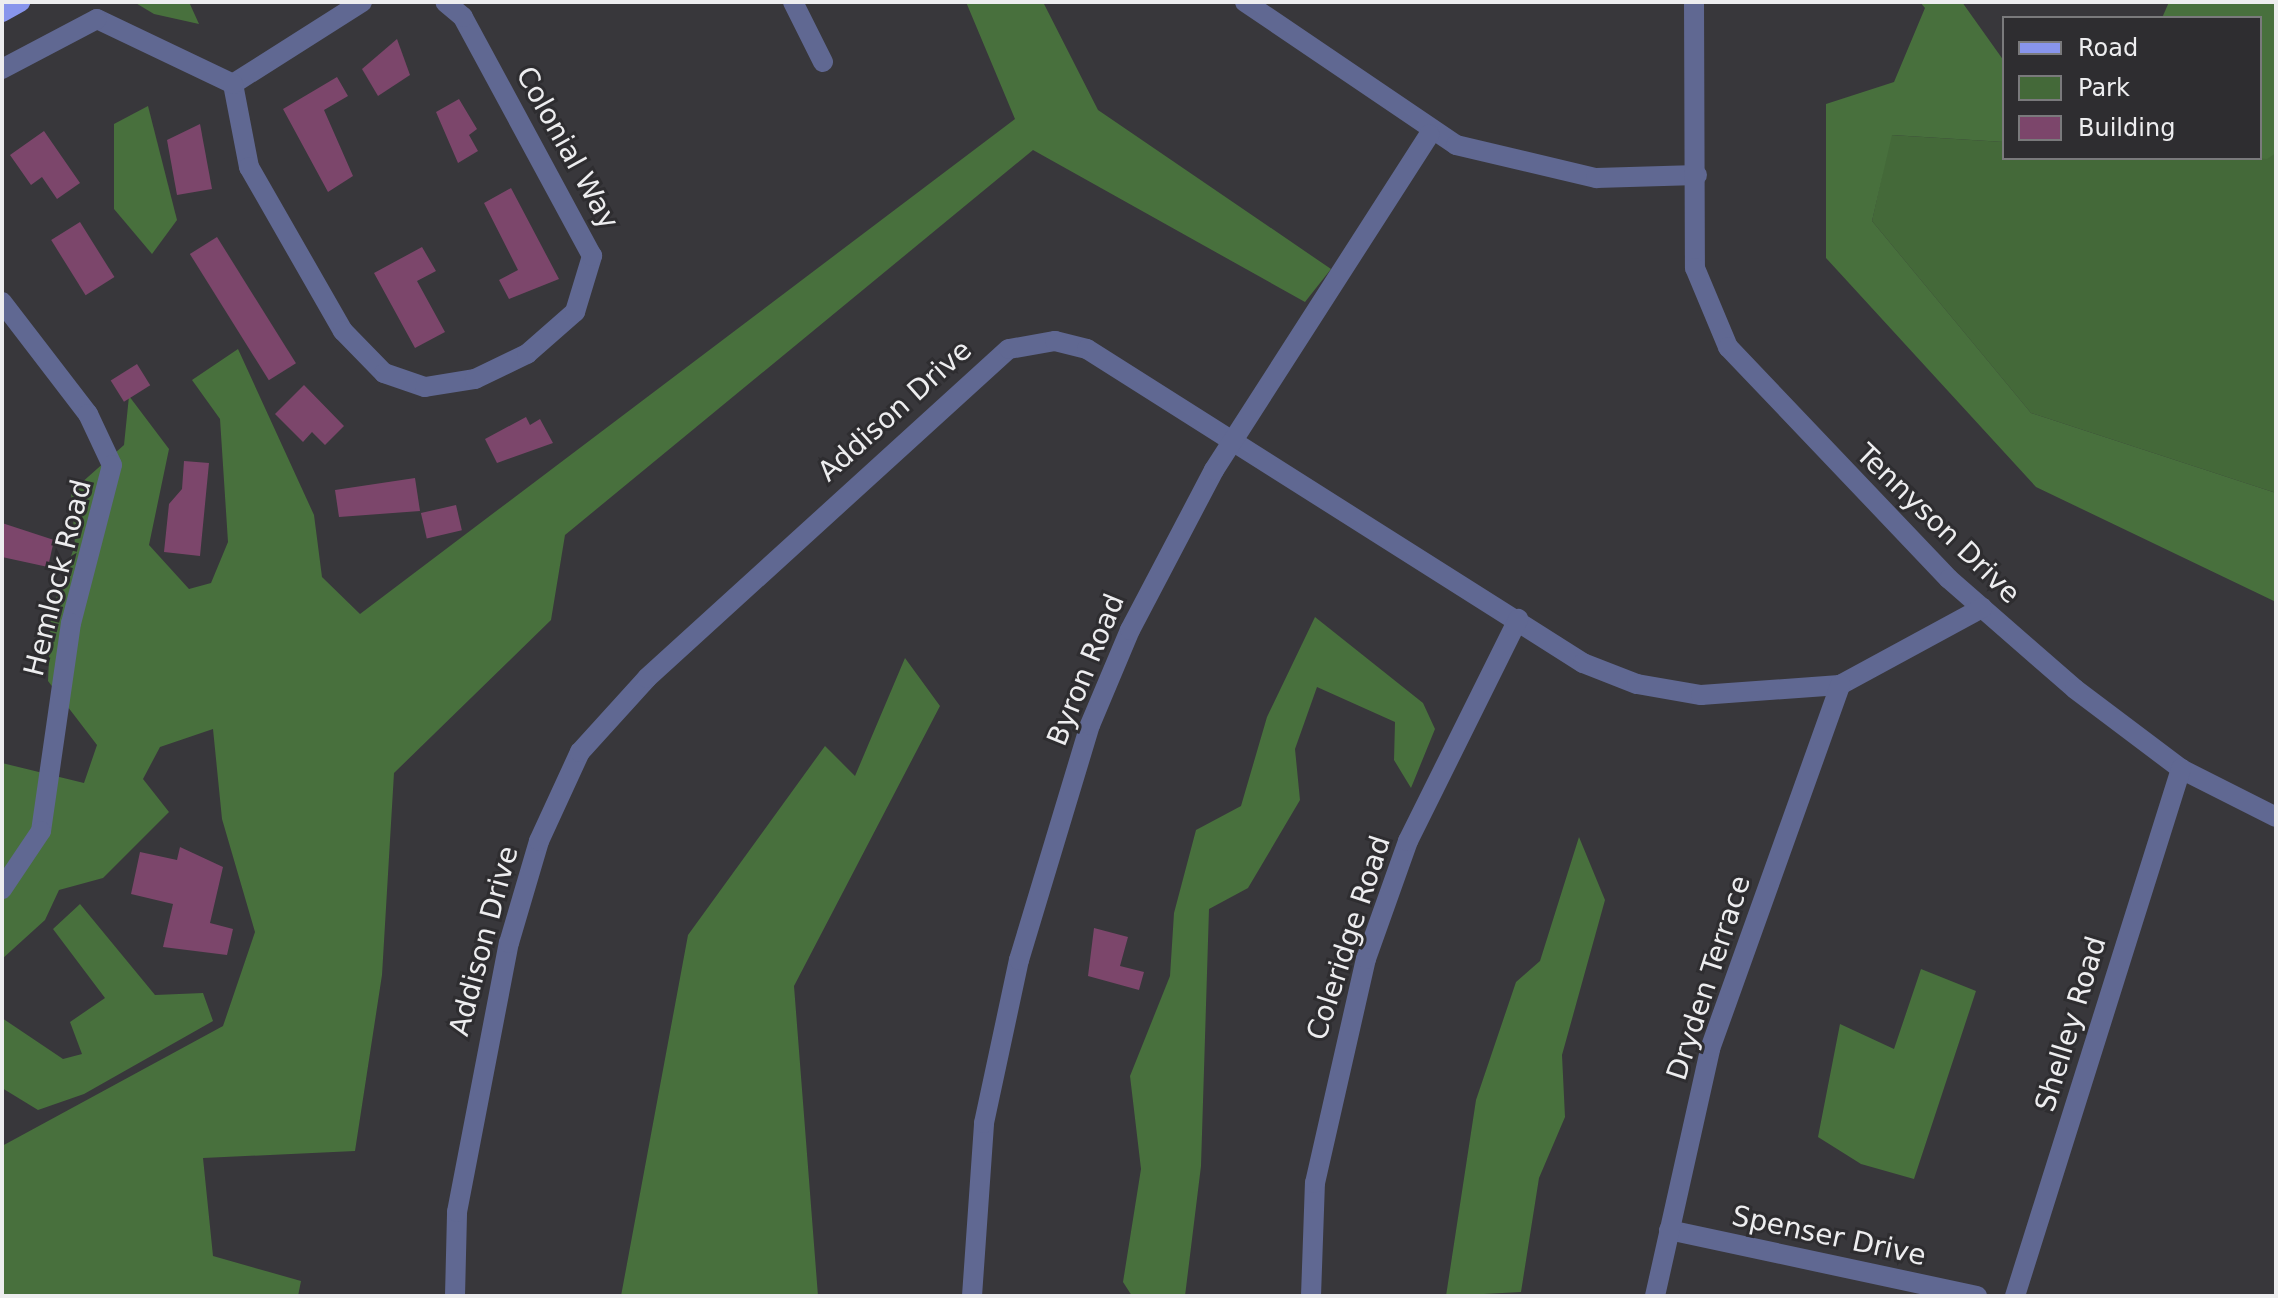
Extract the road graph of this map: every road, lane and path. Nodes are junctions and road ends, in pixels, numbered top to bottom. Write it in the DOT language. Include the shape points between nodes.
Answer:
graph roads {
  1 [pos="20,2"];
  2 [pos="362,2"];
  3 [pos="445,2"];
  4 [pos="793,2"];
  5 [pos="1245,2"];
  6 [pos="1694,2"];
  7 [pos="98,11"];
  8 [pos="2,12"];
  9 [pos="823,62"];
  10 [pos="2,69"];
  11 [pos="233,84"];
  12 [pos="1430,134"];
  13 [pos="1697,175"];
  14 [pos="2,302"];
  15 [pos="1235,438"];
  16 [pos="1982,608"];
  17 [pos="1518,619"];
  18 [pos="1840,685"];
  19 [pos="2181,769"];
  20 [pos="2276,817"];
  21 [pos="2,889"];
  22 [pos="1669,1230"];
  23 [pos="455,1296"];
  24 [pos="972,1296"];
  25 [pos="1311,1296"];
  26 [pos="1655,1296"];
  27 [pos="1977,1296"];
  28 [pos="2015,1296"];
  1 -- 8 [label="main road"];
  2 -- 11 [label="street"];
  3 -- 11 [label="street, Colonial Way" via="463,17 592,256 586,295 560,328 475,379 407,383 363,356 249,167"];
  4 -- 9 [label="street"];
  5 -- 12 [label="street"];
  6 -- 13 [label="street, Tennyson Drive"];
  7 -- 10 [label="street"];
  7 -- 11 [label="street"];
  12 -- 13 [label="street" via="1548,172"];
  12 -- 15 [label="street, Byron Road"];
  13 -- 16 [label="street, Tennyson Drive" via="1695,268 1728,347"];
  14 -- 21 [label="street, Hemlock Road" via="88,414 112,465 68,637 41,831"];
  15 -- 17 [label="street, Addison Drive"];
  15 -- 23 [label="street, Addison Drive" via="1087,349 1055,341 1009,349 647,678 580,752 539,841 482,1065 457,1212"];
  15 -- 24 [label="street, Byron Road" via="1130,630 1058,827 984,1123"];
  16 -- 18 [label="street, Addison Drive"];
  16 -- 19 [label="street, Tennyson Drive"];
  17 -- 18 [label="street, Addison Drive" via="1583,663 1637,684 1701,695"];
  17 -- 25 [label="street, Coleridge Road" via="1408,841 1366,959 1315,1183"];
  18 -- 22 [label="street, Dryden Terrace" via="1710,1049"];
  19 -- 20 [label="street, Tennyson Drive"];
  19 -- 28 [label="street, Shelley Road"];
  22 -- 26 [label="street, Dryden Terrace"];
  22 -- 27 [label="street, Spenser Drive"];
}
